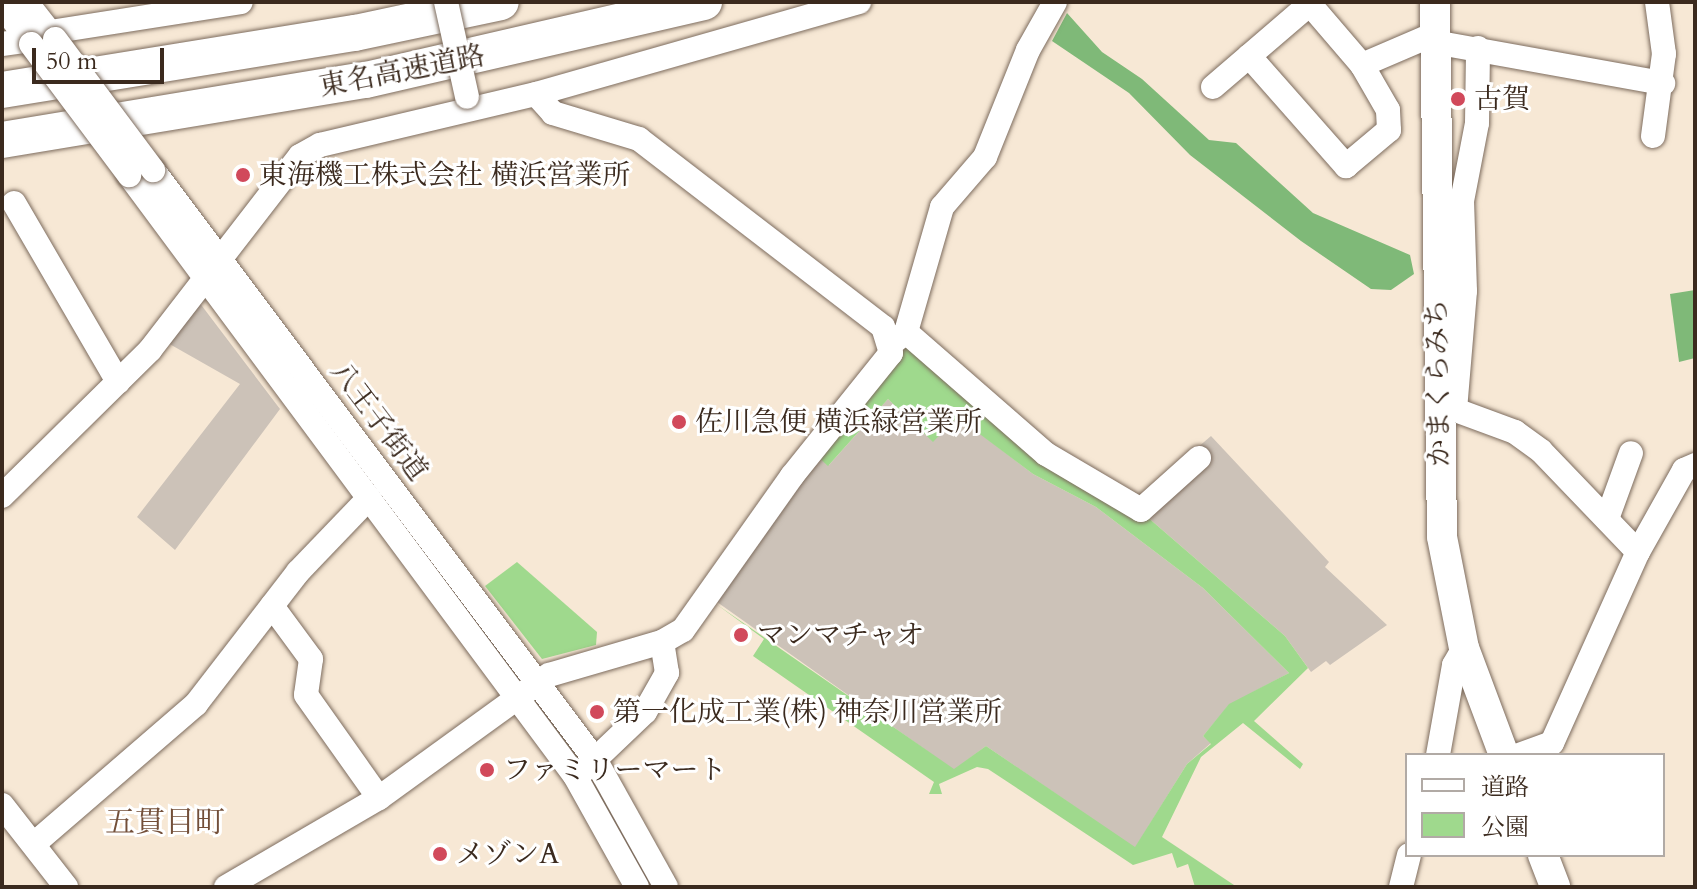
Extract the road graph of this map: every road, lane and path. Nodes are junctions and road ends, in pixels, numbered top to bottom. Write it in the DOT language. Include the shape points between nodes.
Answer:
graph roads {
  1 [pos="26,2"];
  2 [pos="241,2"];
  3 [pos="446,2"];
  4 [pos="501,2"];
  5 [pos="704,2"];
  6 [pos="859,2"];
  7 [pos="1055,2"];
  8 [pos="1435,2"];
  9 [pos="1657,2"];
  10 [pos="1309,3"];
  11 [pos="2,5"];
  12 [pos="1434,38"];
  13 [pos="41,39"];
  14 [pos="2,44"];
  15 [pos="1478,48"];
  16 [pos="1249,56"];
  17 [pos="1362,65"];
  18 [pos="1663,83"];
  19 [pos="1213,87"];
  20 [pos="2,90"];
  21 [pos="536,94"];
  22 [pos="468,104"];
  23 [pos="1653,136"];
  24 [pos="2,140"];
  25 [pos="14,203"];
  26 [pos="213,270"];
  27 [pos="899,338"];
  28 [pos="118,382"];
  29 [pos="1446,407"];
  30 [pos="1631,453"];
  31 [pos="1199,458"];
  32 [pos="1695,465"];
  33 [pos="2,496"];
  34 [pos="369,498"];
  35 [pos="1607,519"];
  36 [pos="1638,552"];
  37 [pos="272,606"];
  38 [pos="662,642"];
  39 [pos="1464,648"];
  40 [pos="538,682"];
  41 [pos="517,697"];
  42 [pos="1438,753"];
  43 [pos="1503,753"];
  44 [pos="1524,753"];
  45 [pos="596,761"];
  46 [pos="575,776"];
  47 [pos="379,798"];
  48 [pos="2,805"];
  49 [pos="35,843"];
  50 [pos="1408,857"];
  51 [pos="1544,857"];
  52 [pos="66,887"];
  53 [pos="226,887"];
  54 [pos="637,887"];
  55 [pos="666,887"];
  56 [pos="1401,887"];
  57 [pos="1555,887"];
  1 -- 13 [label="street, 八王子街道"];
  2 -- 13 [label="street"];
  3 -- 22 [label="street, bridge"];
  4 -- 20 [label="highway, 東名高速道路" via="355,33"];
  5 -- 24 [label="highway, 東名高速道路" via="366,80"];
  6 -- 21 [label="street"];
  7 -- 27 [label="street" via="1028,50 985,157 942,207"];
  8 -- 12 [label="main road, かまくらみち"];
  9 -- 18 [label="street"];
  10 -- 16 [label="street"];
  10 -- 17 [label="street"];
  11 -- 13 [label="street, 八王子街道"];
  12 -- 15 [label="street"];
  12 -- 17 [label="street"];
  12 -- 29 [label="main road, かまくらみち"];
  13 -- 14 [label="street"];
  13 -- 26 [label="street, 八王子街道, bridge"];
  15 -- 18 [label="street"];
  15 -- 29 [label="street" via="1477,123 1462,201 1465,291"];
  16 -- 17 [label="street" via="1346,166 1389,130 1388,110"];
  16 -- 19 [label="street"];
  18 -- 23 [label="street"];
  21 -- 22 [label="street"];
  21 -- 27 [label="street" via="553,113 639,139"];
  22 -- 26 [label="street" via="320,145 300,156"];
  25 -- 28 [label="street"];
  26 -- 28 [label="street"];
  26 -- 34 [label="street, 八王子街道"];
  26 -- 40 [label="street, 八王子街道"];
  27 -- 31 [label="street" via="1046,454 1141,510"];
  27 -- 38 [label="street" via="683,630"];
  28 -- 33 [label="street"];
  29 -- 35 [label="street" via="1515,432 1541,451"];
  29 -- 39 [label="main road, かまくらみち" via="1442,537"];
  30 -- 35 [label="street"];
  32 -- 36 [label="street" via="1684,470"];
  34 -- 37 [label="street"];
  34 -- 41 [label="street, 八王子街道"];
  35 -- 36 [label="street"];
  36 -- 44 [label="street" via="1552,743"];
  37 -- 47 [label="street" via="311,659 306,695"];
  37 -- 49 [label="street" via="196,704"];
  38 -- 40 [label="street"];
  38 -- 45 [label="street" via="667,673 645,712"];
  39 -- 42 [label="street" via="1454,665"];
  39 -- 43 [label="main road, かまくらみち"];
  40 -- 41 [label="street"];
  40 -- 45 [label="street, 八王子街道"];
  41 -- 46 [label="street, 八王子街道"];
  41 -- 47 [label="street"];
  45 -- 46 [label="street"];
  45 -- 55 [label="street, 八王子街道"];
  46 -- 54 [label="street, 八王子街道"];
  47 -- 53 [label="street"];
  48 -- 49 [label="street"];
  49 -- 52 [label="street"];
  50 -- 56 [label="street"];
  51 -- 57 [label="main road"];
}
